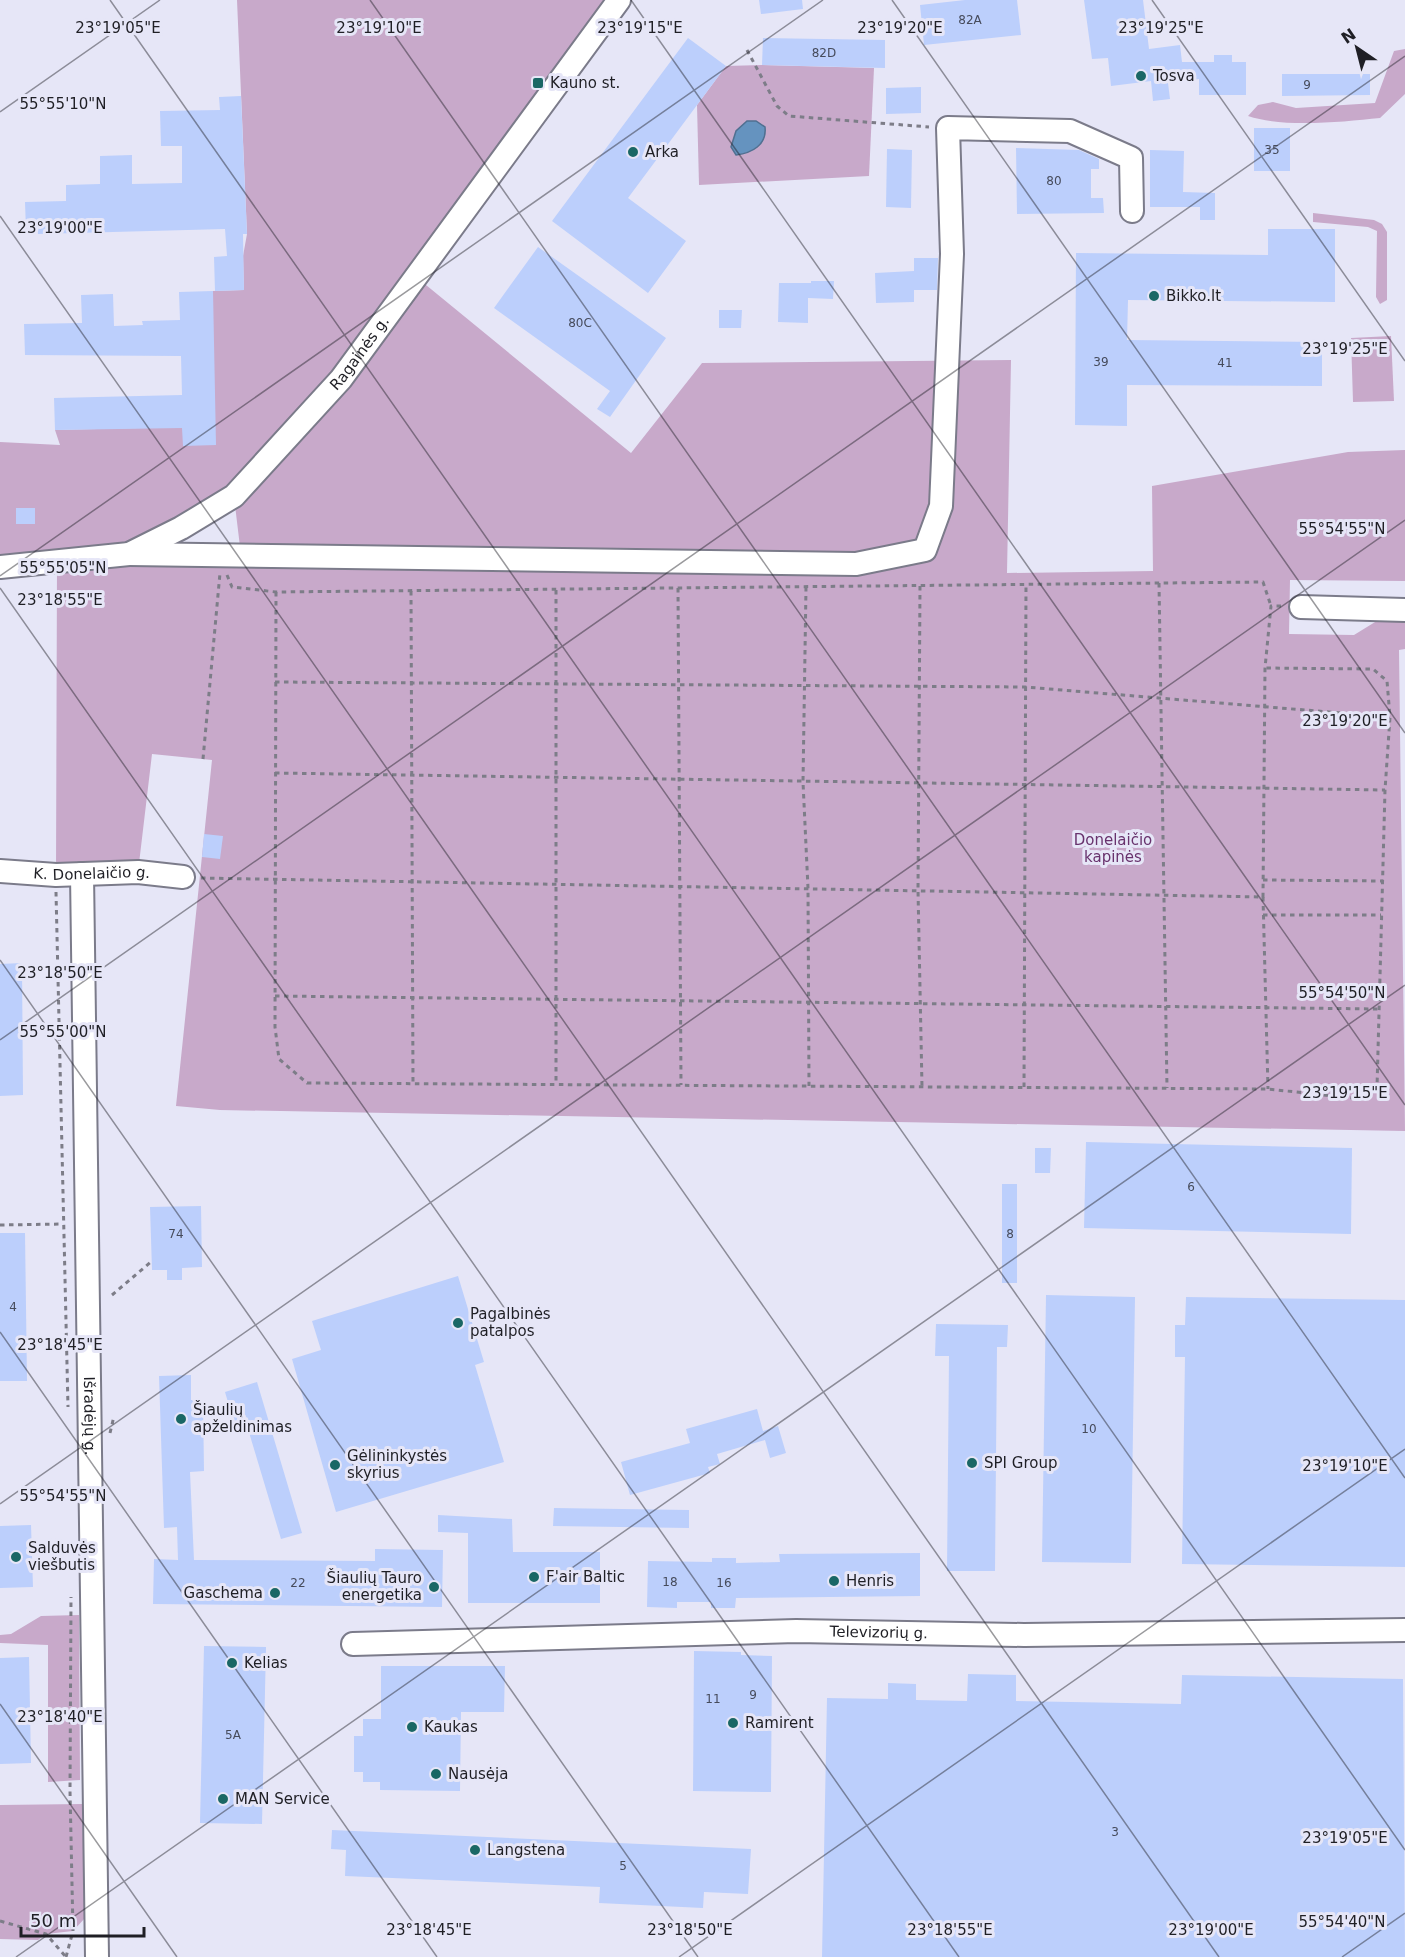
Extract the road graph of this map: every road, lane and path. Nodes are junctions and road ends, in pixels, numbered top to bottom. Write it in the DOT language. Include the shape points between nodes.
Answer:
graph roads {
  1 [pos="619,0"];
  2 [pos="747,50"];
  3 [pos="948,129"];
  4 [pos="1132,211"];
  5 [pos="129,554"];
  6 [pos="221,557"];
  7 [pos="0,567"];
  8 [pos="1159,583"];
  9 [pos="1026,585"];
  10 [pos="920,586"];
  11 [pos="806,587"];
  12 [pos="678,588"];
  13 [pos="556,590"];
  14 [pos="411,591"];
  15 [pos="276,592"];
  16 [pos="1271,606"];
  17 [pos="1301,607"];
  18 [pos="1405,610"];
  19 [pos="1265,668"];
  20 [pos="275,682"];
  21 [pos="411,683"];
  22 [pos="555,684"];
  23 [pos="678,685"];
  24 [pos="802,686"];
  25 [pos="917,687"];
  26 [pos="1025,687"];
  27 [pos="1161,699"];
  28 [pos="1264,706"];
  29 [pos="1390,717"];
  30 [pos="203,759"];
  31 [pos="275,773"];
  32 [pos="412,776"];
  33 [pos="556,778"];
  34 [pos="679,780"];
  35 [pos="803,782"];
  36 [pos="919,784"];
  37 [pos="1025,786"];
  38 [pos="1162,788"];
  39 [pos="1264,789"];
  40 [pos="1385,790"];
  41 [pos="0,871"];
  42 [pos="81,874"];
  43 [pos="56,875"];
  44 [pos="183,877"];
  45 [pos="275,878"];
  46 [pos="412,880"];
  47 [pos="1263,880"];
  48 [pos="1383,881"];
  49 [pos="556,883"];
  50 [pos="680,886"];
  51 [pos="808,888"];
  52 [pos="918,890"];
  53 [pos="1025,892"];
  54 [pos="1164,895"];
  55 [pos="1263,897"];
  56 [pos="1263,915"];
  57 [pos="1382,915"];
  58 [pos="275,996"];
  59 [pos="413,998"];
  60 [pos="556,1000"];
  61 [pos="680,1002"];
  62 [pos="807,1004"];
  63 [pos="921,1005"];
  64 [pos="1024,1006"];
  65 [pos="1165,1008"];
  66 [pos="1266,1010"];
  67 [pos="1379,1010"];
  68 [pos="414,1084"];
  69 [pos="556,1085"];
  70 [pos="681,1085"];
  71 [pos="809,1086"];
  72 [pos="922,1087"];
  73 [pos="1024,1088"];
  74 [pos="1167,1088"];
  75 [pos="1268,1089"];
  76 [pos="62,1224"];
  77 [pos="0,1225"];
  78 [pos="152,1261"];
  79 [pos="112,1295"];
  80 [pos="69,1414"];
  81 [pos="71,1586"];
  82 [pos="1405,1630"];
  83 [pos="353,1644"];
  84 [pos="0,1921"];
  85 [pos="66,1957"];
  86 [pos="97,1957"];
  1 -- 5 [label="street, Ragainės g." via="341,379 234,496"];
  2 -- 3 [label="path" via="777,106 789,116"];
  3 -- 4 [label="street" via="1070,131 1110,147 1131,158"];
  3 -- 6 [label="street" via="952,254 941,506 924,550 856,564"];
  5 -- 6 [label="street"];
  5 -- 7 [label="street, Ragainės g."];
  6 -- 15 [label="path" via="232,587"];
  6 -- 30 [label="path"];
  8 -- 9 [label="path"];
  8 -- 16 [label="path" via="1263,582"];
  8 -- 27 [label="path"];
  9 -- 10 [label="path"];
  9 -- 26 [label="path"];
  10 -- 11 [label="path"];
  10 -- 25 [label="path"];
  11 -- 12 [label="path"];
  11 -- 24 [label="path"];
  12 -- 13 [label="path"];
  12 -- 23 [label="path"];
  13 -- 14 [label="path"];
  13 -- 22 [label="path"];
  14 -- 15 [label="path"];
  14 -- 21 [label="path"];
  15 -- 20 [label="path"];
  16 -- 17 [label="path"];
  16 -- 19 [label="path"];
  17 -- 18 [label="street"];
  19 -- 28 [label="path"];
  19 -- 29 [label="path" via="1373,669 1387,681"];
  20 -- 21 [label="path"];
  20 -- 31 [label="path"];
  21 -- 22 [label="path"];
  21 -- 32 [label="path"];
  22 -- 23 [label="path"];
  22 -- 33 [label="path"];
  23 -- 24 [label="path"];
  23 -- 34 [label="path"];
  24 -- 25 [label="path"];
  24 -- 35 [label="path"];
  25 -- 26 [label="path"];
  25 -- 36 [label="path"];
  26 -- 27 [label="path"];
  26 -- 37 [label="path"];
  27 -- 28 [label="path"];
  27 -- 38 [label="path"];
  28 -- 29 [label="path"];
  28 -- 39 [label="path"];
  29 -- 40 [label="path"];
  31 -- 32 [label="path"];
  31 -- 45 [label="path"];
  32 -- 33 [label="path"];
  32 -- 46 [label="path"];
  33 -- 34 [label="path"];
  33 -- 49 [label="path"];
  34 -- 35 [label="path"];
  34 -- 50 [label="path"];
  35 -- 36 [label="path"];
  35 -- 51 [label="path"];
  36 -- 37 [label="path"];
  36 -- 52 [label="path"];
  37 -- 38 [label="path"];
  37 -- 53 [label="path"];
  38 -- 39 [label="path"];
  38 -- 54 [label="path"];
  39 -- 40 [label="path"];
  39 -- 47 [label="path"];
  40 -- 48 [label="path"];
  41 -- 43 [label="street, K. Donelaičio g."];
  42 -- 43 [label="street, K. Donelaičio g."];
  42 -- 44 [label="street, K. Donelaičio g." via="138,872"];
  42 -- 86 [label="street, Išradėjų g."];
  43 -- 76 [label="path"];
  44 -- 45 [label="path"];
  45 -- 46 [label="path"];
  45 -- 58 [label="path"];
  46 -- 49 [label="path"];
  46 -- 59 [label="path"];
  47 -- 48 [label="path"];
  47 -- 55 [label="path"];
  48 -- 57 [label="path"];
  49 -- 50 [label="path"];
  49 -- 60 [label="path"];
  50 -- 51 [label="path"];
  50 -- 61 [label="path"];
  51 -- 52 [label="path"];
  51 -- 62 [label="path"];
  52 -- 53 [label="path"];
  52 -- 63 [label="path"];
  53 -- 54 [label="path"];
  53 -- 64 [label="path"];
  54 -- 55 [label="path"];
  54 -- 65 [label="path"];
  55 -- 56 [label="path"];
  56 -- 57 [label="path"];
  56 -- 66 [label="path"];
  57 -- 67 [label="path"];
  58 -- 59 [label="path"];
  58 -- 68 [label="path" via="279,1059 307,1083"];
  59 -- 60 [label="path"];
  59 -- 68 [label="path"];
  60 -- 61 [label="path"];
  60 -- 69 [label="path"];
  61 -- 62 [label="path"];
  61 -- 70 [label="path"];
  62 -- 63 [label="path"];
  62 -- 71 [label="path"];
  63 -- 64 [label="path"];
  63 -- 72 [label="path"];
  64 -- 65 [label="path"];
  64 -- 73 [label="path"];
  65 -- 66 [label="path"];
  65 -- 74 [label="path"];
  66 -- 67 [label="path"];
  66 -- 75 [label="path"];
  67 -- 75 [label="path" via="1377,1088 1360,1100"];
  68 -- 69 [label="path"];
  69 -- 70 [label="path"];
  70 -- 71 [label="path"];
  71 -- 72 [label="path"];
  72 -- 73 [label="path"];
  73 -- 74 [label="path"];
  74 -- 75 [label="path"];
  76 -- 77 [label="path"];
  76 -- 80 [label="path"];
  78 -- 79 [label="path"];
  81 -- 85 [label="path" via="73,1931"];
  82 -- 83 [label="street, Televizorių g." via="1024,1635 760,1632"];
  84 -- 85 [label="path" via="46,1934"];
}
